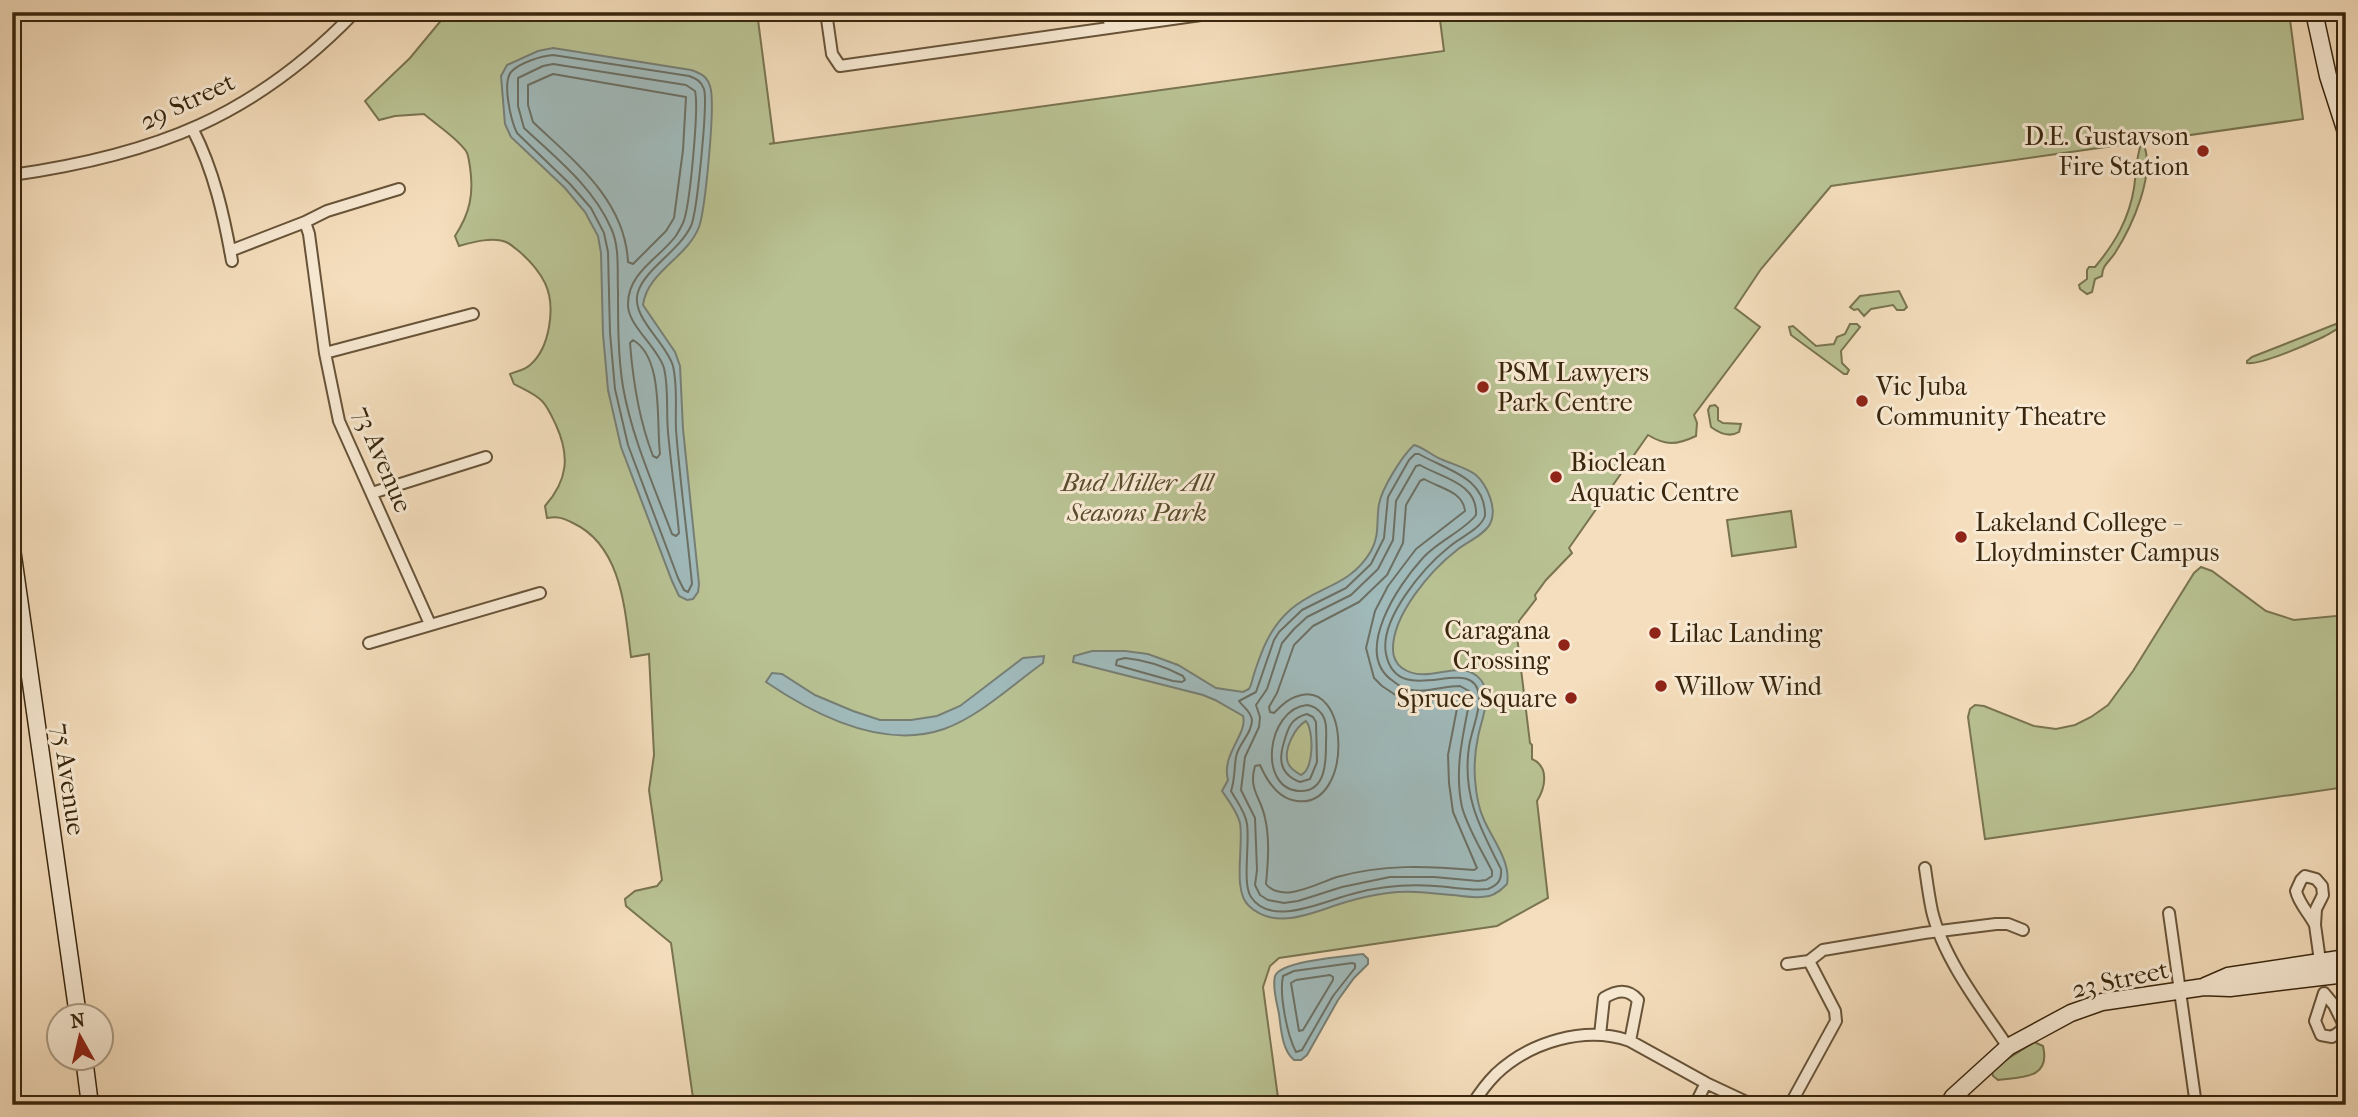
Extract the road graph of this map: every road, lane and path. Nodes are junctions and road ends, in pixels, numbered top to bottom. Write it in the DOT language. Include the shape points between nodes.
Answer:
graph roads {
  1 [pos="355,12"];
  2 [pos="826,12"];
  3 [pos="1108,12"];
  4 [pos="1222,12"];
  5 [pos="2314,12"];
  6 [pos="2323,12"];
  7 [pos="1110,28"];
  8 [pos="2346,116"];
  9 [pos="193,130"];
  10 [pos="2346,132"];
  11 [pos="12,175"];
  12 [pos="399,189"];
  13 [pos="305,222"];
  14 [pos="473,314"];
  15 [pos="325,353"];
  16 [pos="486,457"];
  17 [pos="372,493"];
  18 [pos="12,549"];
  19 [pos="541,593"];
  20 [pos="430,624"];
  21 [pos="369,643"];
  22 [pos="1925,868"];
  23 [pos="2169,913"];
  24 [pos="2315,925"];
  25 [pos="2023,930"];
  26 [pos="1940,932"];
  27 [pos="2346,958"];
  28 [pos="1809,961"];
  29 [pos="1787,964"];
  30 [pos="2346,974"];
  31 [pos="2322,977"];
  32 [pos="2180,991"];
  33 [pos="76,1002"];
  34 [pos="1600,1035"];
  35 [pos="1630,1041"];
  36 [pos="2008,1047"];
  37 [pos="86,1072"];
  38 [pos="1706,1083"];
  39 [pos="90,1105"];
  40 [pos="1472,1105"];
  41 [pos="1695,1105"];
  42 [pos="1753,1105"];
  43 [pos="1790,1105"];
  44 [pos="1948,1105"];
  45 [pos="2196,1105"];
  1 -- 9 [label="street, 29 Street" via="283,77"];
  2 -- 7 [label="street" via="832,54 840,65"];
  3 -- 7 [label="street"];
  4 -- 7 [label="street"];
  5 -- 10 [label="main road"];
  6 -- 8 [label="main road"];
  9 -- 11 [label="street, 29 Street" via="104,159"];
  9 -- 13 [label="street" via="214,182 231,256"];
  12 -- 13 [label="street"];
  13 -- 15 [label="street, 73 Avenue"];
  14 -- 15 [label="street"];
  15 -- 17 [label="street, 73 Avenue" via="339,421"];
  16 -- 17 [label="street"];
  17 -- 20 [label="street, 73 Avenue"];
  18 -- 33 [label="main road, 75 Avenue"];
  19 -- 20 [label="street"];
  20 -- 21 [label="street"];
  22 -- 26 [label="street"];
  23 -- 32 [label="street"];
  24 -- 31 [label="street"];
  25 -- 26 [label="street" via="1996,924"];
  26 -- 28 [label="street" via="1823,950"];
  26 -- 36 [label="street" via="1952,960"];
  27 -- 31 [label="main road, 23 Street"];
  28 -- 29 [label="street"];
  28 -- 43 [label="street" via="1836,1021"];
  30 -- 31 [label="main road, 23 Street"];
  31 -- 32 [label="main road, 23 Street" via="2228,976"];
  32 -- 36 [label="main road, 23 Street" via="2102,1002"];
  32 -- 45 [label="street"];
  34 -- 35 [label="street"];
  34 -- 35 [label="street" via="1604,998 1627,991 1638,1000"];
  34 -- 40 [label="street" via="1559,1040 1525,1054 1495,1075"];
  35 -- 38 [label="street"];
  36 -- 44 [label="main road, 23 Street"];
  37 -- 39 [label="main road"];
  38 -- 41 [label="street"];
  38 -- 42 [label="street"];
}
